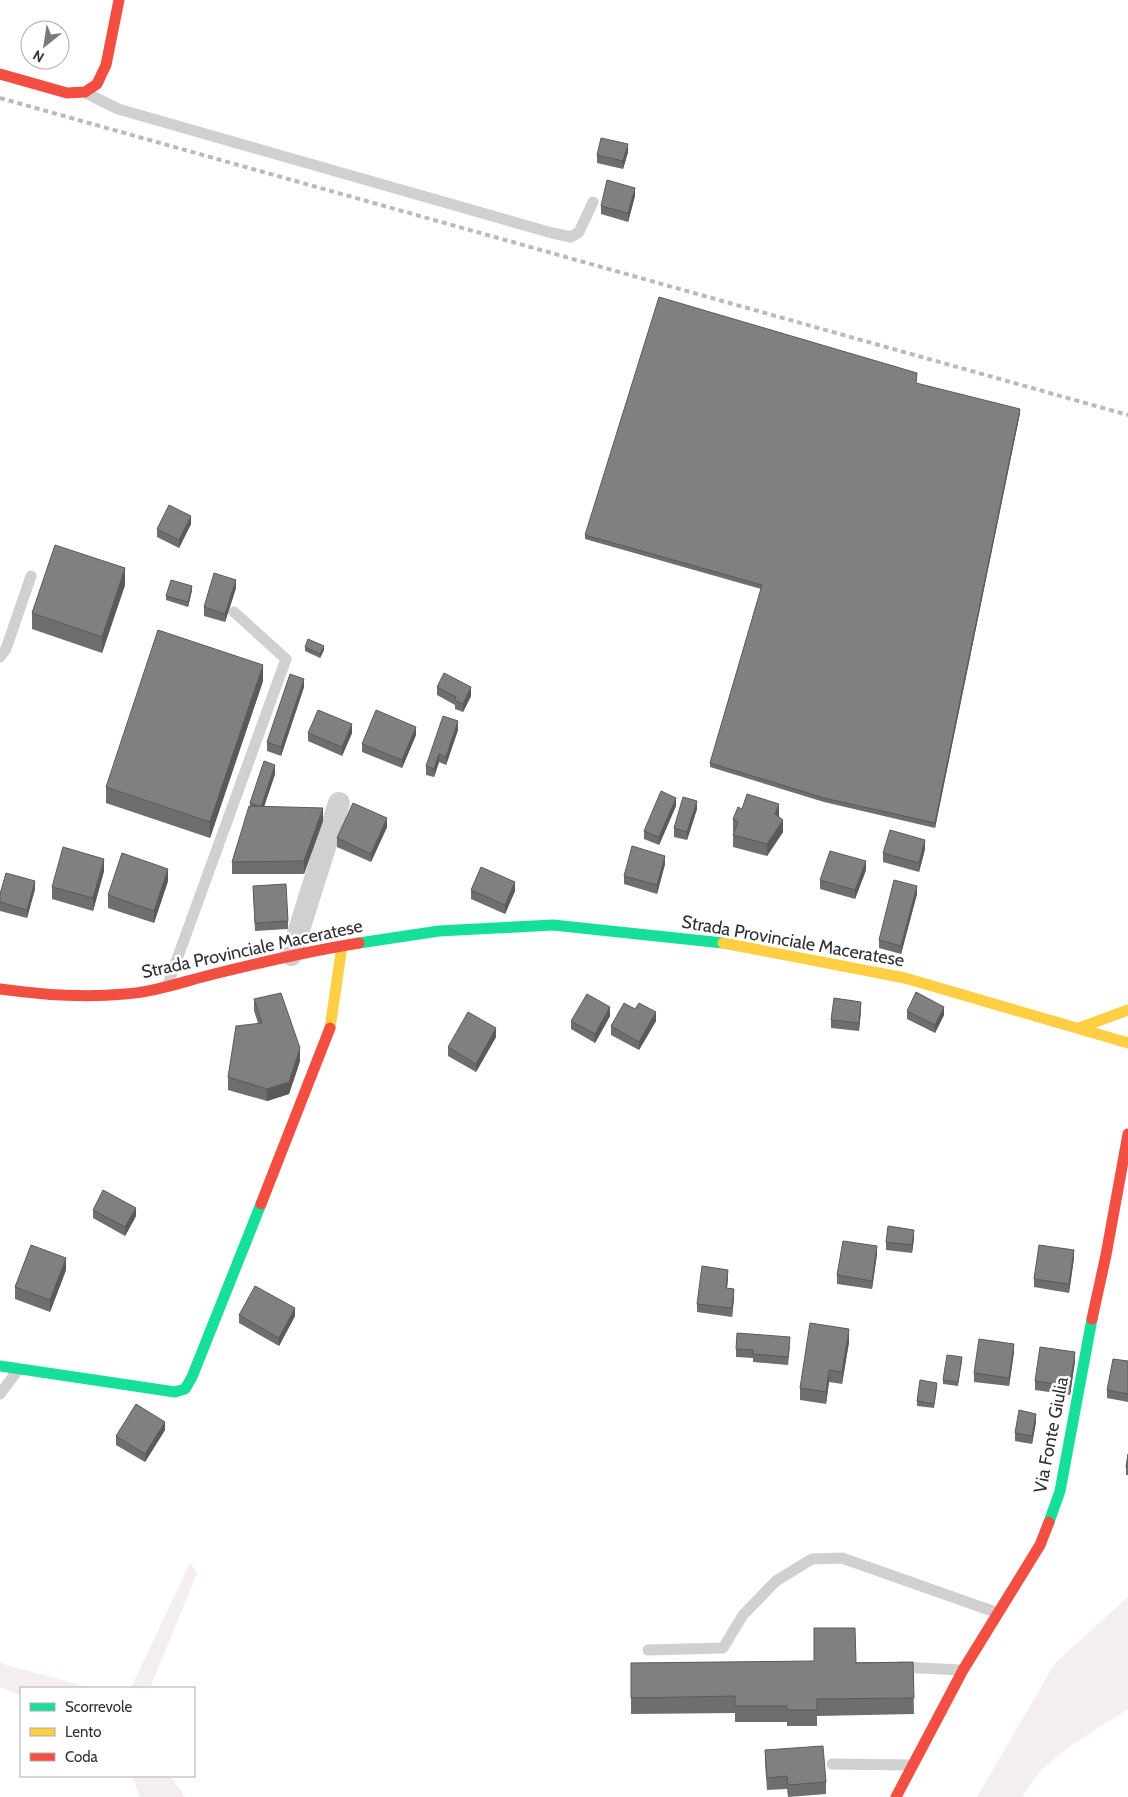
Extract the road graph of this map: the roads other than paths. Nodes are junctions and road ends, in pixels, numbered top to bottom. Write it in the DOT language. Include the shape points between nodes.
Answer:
graph roads {
  1 [pos="119,0"];
  2 [pos="0,74"];
  3 [pos="85,92"];
  4 [pos="593,202"];
  5 [pos="31,576"];
  6 [pos="234,612"];
  7 [pos="0,657"];
  8 [pos="339,803"];
  9 [pos="342,946"];
  10 [pos="291,955"];
  11 [pos="167,986"];
  12 [pos="0,989"];
  13 [pos="1128,1010"];
  14 [pos="1079,1028"];
  15 [pos="1128,1043"];
  16 [pos="1128,1134"];
  17 [pos="0,1366"];
  18 [pos="20,1369"];
  19 [pos="0,1394"];
  20 [pos="998,1613"];
  21 [pos="648,1650"];
  22 [pos="890,1666"];
  23 [pos="963,1670"];
  24 [pos="832,1764"];
  25 [pos="913,1765"];
  26 [pos="896,1797"];
  1 -- 3 [label="street" via="106,65 97,84"];
  2 -- 3 [label="street" via="67,93"];
  3 -- 4 [label="lane" via="118,109 552,233 571,237 579,232"];
  5 -- 7 [label="lane" via="6,649"];
  6 -- 11 [label="lane" via="286,659"];
  8 -- 10 [label="street"];
  9 -- 10 [label="street, Strada Provinciale Maceratese"];
  9 -- 14 [label="street, Strada Provinciale Maceratese" via="439,931 553,925 720,942 905,978"];
  9 -- 18 [label="street" via="330,1031 185,1390 174,1392"];
  10 -- 11 [label="street, Strada Provinciale Maceratese"];
  11 -- 12 [label="street, Strada Provinciale Maceratese" via="127,994 87,996"];
  13 -- 14 [label="street"];
  14 -- 15 [label="street, Strada Provinciale Maceratese"];
  16 -- 20 [label="street, Via Fonte Giulia" via="1060,1491 1040,1545"];
  17 -- 18 [label="street"];
  18 -- 19 [label="lane"];
  20 -- 21 [label="lane" via="842,1558 812,1559 776,1581 743,1615 723,1648"];
  20 -- 23 [label="street, Via Fonte Giulia"];
  22 -- 23 [label="lane"];
  23 -- 25 [label="street, Via Fonte Giulia"];
  24 -- 25 [label="lane"];
  25 -- 26 [label="street, Via Fonte Giulia"];
}
